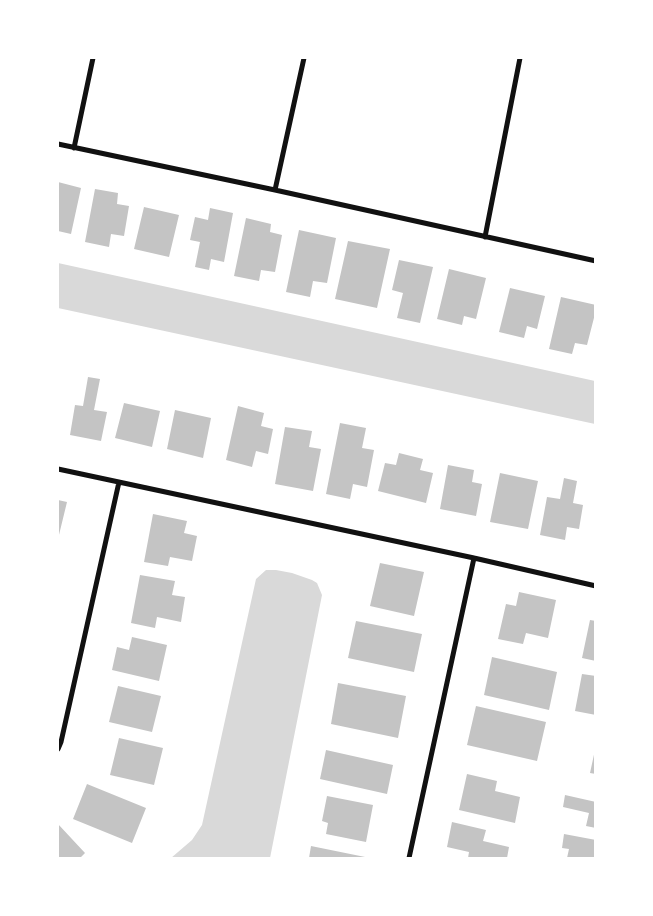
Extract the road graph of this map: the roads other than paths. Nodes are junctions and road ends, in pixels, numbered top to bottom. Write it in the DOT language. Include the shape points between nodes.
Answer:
graph roads {
  1 [pos="93,58"];
  2 [pos="304,58"];
  3 [pos="520,58"];
  4 [pos="58,144"];
  5 [pos="74,148"];
  6 [pos="274,190"];
  7 [pos="485,237"];
  8 [pos="596,261"];
  9 [pos="58,469"];
  10 [pos="119,482"];
  11 [pos="474,558"];
  12 [pos="596,586"];
  13 [pos="58,749"];
  14 [pos="409,858"];
  1 -- 5 [label="street"];
  2 -- 6 [label="street"];
  3 -- 7 [label="street"];
  4 -- 5 [label="street"];
  5 -- 6 [label="street"];
  6 -- 7 [label="street"];
  7 -- 8 [label="street"];
  9 -- 10 [label="street"];
  10 -- 11 [label="street"];
  10 -- 13 [label="street"];
  11 -- 12 [label="street"];
  11 -- 14 [label="street"];
}
